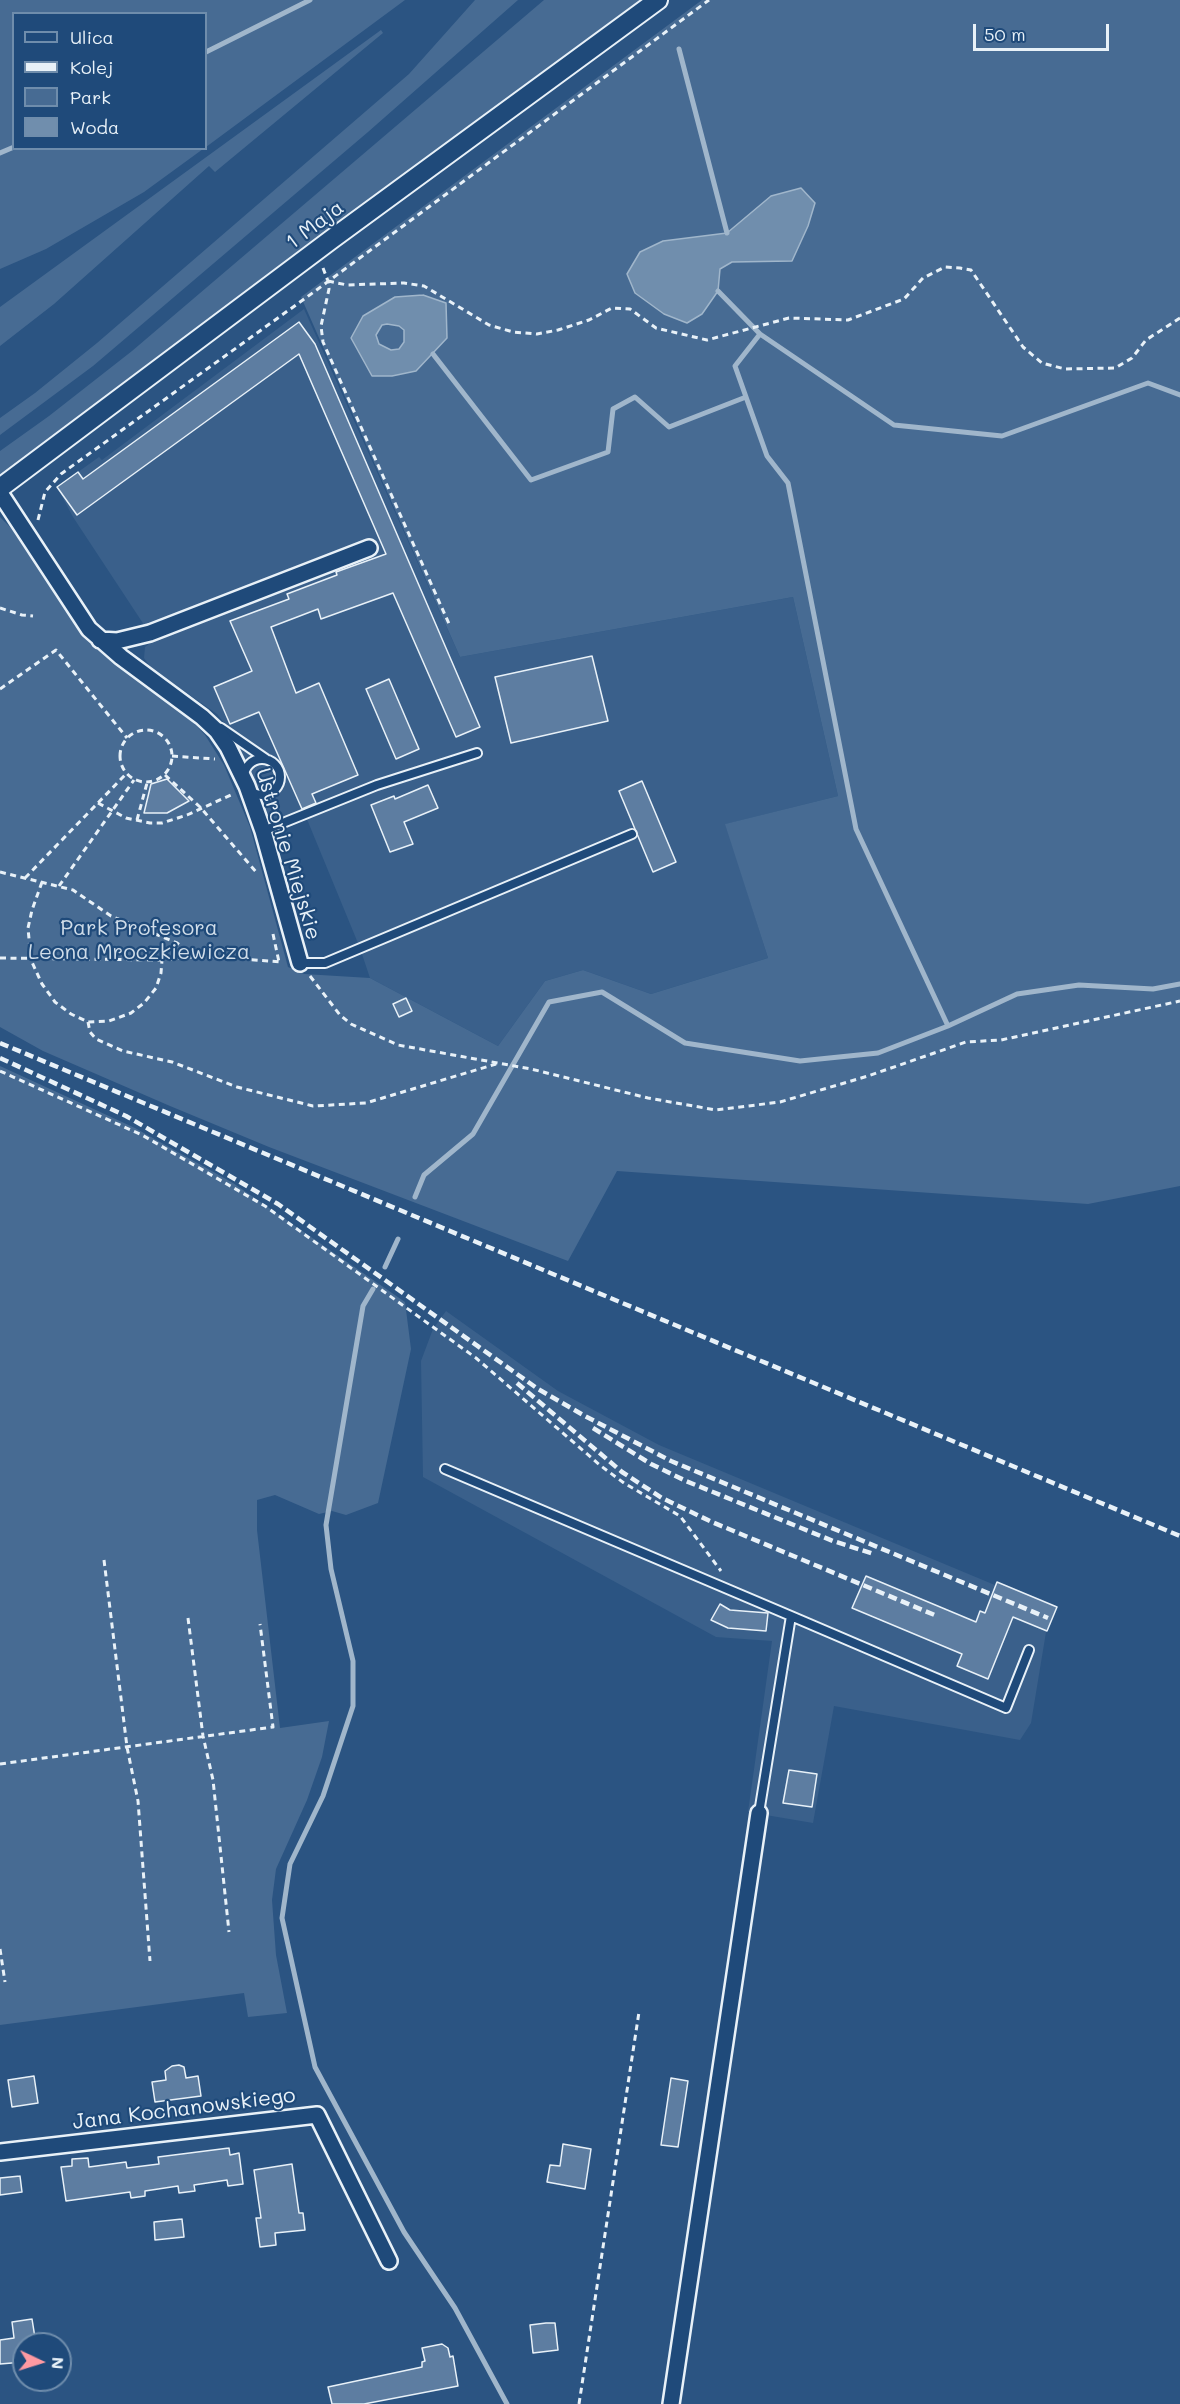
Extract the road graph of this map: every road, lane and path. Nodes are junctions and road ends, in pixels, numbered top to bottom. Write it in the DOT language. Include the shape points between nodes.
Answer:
graph roads {
  1 [pos="658,0"];
  2 [pos="709,0"];
  3 [pos="315,253"];
  4 [pos="328,281"];
  5 [pos="1180,318"];
  6 [pos="0,488"];
  7 [pos="0,493"];
  8 [pos="27,534"];
  9 [pos="369,548"];
  10 [pos="0,608"];
  11 [pos="33,616"];
  12 [pos="450,626"];
  13 [pos="100,640"];
  14 [pos="0,689"];
  15 [pos="194,711"];
  16 [pos="127,738"];
  17 [pos="477,753"];
  18 [pos="172,756"];
  19 [pos="236,760"];
  20 [pos="267,760"];
  21 [pos="126,774"];
  22 [pos="165,775"];
  23 [pos="134,780"];
  24 [pos="147,783"];
  25 [pos="247,786"];
  26 [pos="98,803"];
  27 [pos="200,807"];
  28 [pos="112,812"];
  29 [pos="137,820"];
  30 [pos="263,831"];
  31 [pos="632,834"];
  32 [pos="0,872"];
  33 [pos="259,875"];
  34 [pos="25,878"];
  35 [pos="42,882"];
  36 [pos="58,886"];
  37 [pos="272,929"];
  38 [pos="189,957"];
  39 [pos="0,958"];
  40 [pos="31,960"];
  41 [pos="162,960"];
  42 [pos="279,962"];
  43 [pos="300,963"];
  44 [pos="1180,1001"];
  45 [pos="88,1022"];
  46 [pos="497,1064"];
  47 [pos="0,1071"];
  48 [pos="445,1469"];
  49 [pos="104,1560"];
  50 [pos="738,1594"];
  51 [pos="791,1616"];
  52 [pos="188,1618"];
  53 [pos="260,1624"];
  54 [pos="1029,1650"];
  55 [pos="203,1736"];
  56 [pos="127,1747"];
  57 [pos="0,1764"];
  58 [pos="759,1813"];
  59 [pos="229,1932"];
  60 [pos="0,1949"];
  61 [pos="150,1961"];
  62 [pos="5,1982"];
  63 [pos="639,2012"];
  64 [pos="0,2152"];
  65 [pos="389,2261"];
  66 [pos="579,2404"];
  67 [pos="670,2404"];
  1 -- 3 [label="street, 1 Maja"];
  2 -- 4 [label="path"];
  3 -- 4 [label="path"];
  3 -- 6 [label="street, 1 Maja"];
  4 -- 5 [label="path" via="347,285 424,286 489,325 513,332 537,334 558,330 612,308 630,309 656,328 707,340 789,318 848,320 904,299 923,278 945,267 960,268 971,270 1023,347 1042,363 1065,369 1115,368 1132,358 1146,340"];
  4 -- 8 [label="path" via="62,474 45,492 37,523"];
  4 -- 12 [label="path" via="321,326 323,342"];
  7 -- 8 [label="street, Ustronie Miejskie"];
  8 -- 13 [label="street, Ustronie Miejskie" via="89,630"];
  9 -- 13 [label="street" via="150,633 117,641"];
  10 -- 11 [label="path"];
  13 -- 15 [label="street, Ustronie Miejskie"];
  14 -- 16 [label="path" via="56,650"];
  15 -- 19 [label="street, Ustronie Miejskie" via="217,731"];
  15 -- 20 [label="lane"];
  16 -- 18 [label="path" via="139,731 157,732 170,745"];
  16 -- 21 [label="path" via="119,758"];
  17 -- 30 [label="lane" via="377,785"];
  18 -- 19 [label="path"];
  18 -- 22 [label="path"];
  19 -- 25 [label="street, Ustronie Miejskie"];
  20 -- 25 [label="lane" via="255,761 247,769"];
  20 -- 25 [label="lane" via="279,771 276,788 261,795"];
  21 -- 23 [label="path"];
  21 -- 26 [label="path"];
  22 -- 23 [label="path" via="148,783"];
  22 -- 27 [label="path"];
  23 -- 28 [label="path"];
  24 -- 29 [label="path"];
  25 -- 27 [label="path"];
  25 -- 30 [label="street, Ustronie Miejskie"];
  26 -- 28 [label="path"];
  26 -- 34 [label="path"];
  27 -- 29 [label="path" via="162,823"];
  27 -- 33 [label="path"];
  28 -- 29 [label="path"];
  28 -- 36 [label="path"];
  30 -- 43 [label="street, Ustronie Miejskie"];
  31 -- 43 [label="lane, Ustronie Miejskie" via="325,963"];
  32 -- 34 [label="path"];
  34 -- 35 [label="path"];
  35 -- 36 [label="path"];
  35 -- 40 [label="path" via="28,928"];
  36 -- 38 [label="path" via="73,890 111,916 177,943"];
  37 -- 42 [label="path"];
  38 -- 41 [label="path"];
  38 -- 42 [label="path"];
  39 -- 40 [label="path"];
  40 -- 41 [label="path"];
  40 -- 45 [label="path" via="55,1002"];
  41 -- 45 [label="path" via="156,988 138,1008 109,1021"];
  42 -- 43 [label="path"];
  43 -- 46 [label="path" via="351,1024 398,1045"];
  44 -- 46 [label="path" via="1001,1040 966,1042 780,1102 716,1110"];
  45 -- 46 [label="path" via="96,1039 123,1052 172,1062 237,1087 313,1106 366,1103"];
  47 -- 50 [label="path" via="142,1136 265,1206 476,1358 601,1466 680,1516"];
  48 -- 50 [label="lane"];
  49 -- 56 [label="path"];
  50 -- 51 [label="lane"];
  51 -- 54 [label="lane" via="1006,1708"];
  51 -- 58 [label="lane"];
  52 -- 55 [label="path"];
  53 -- 55 [label="path" via="273,1727"];
  55 -- 56 [label="path"];
  55 -- 59 [label="path" via="213,1780"];
  56 -- 57 [label="path"];
  56 -- 61 [label="path" via="138,1801"];
  58 -- 67 [label="street"];
  60 -- 62 [label="path"];
  63 -- 66 [label="path"];
  64 -- 65 [label="street, Jana Kochanowskiego" via="317,2115"];
}
